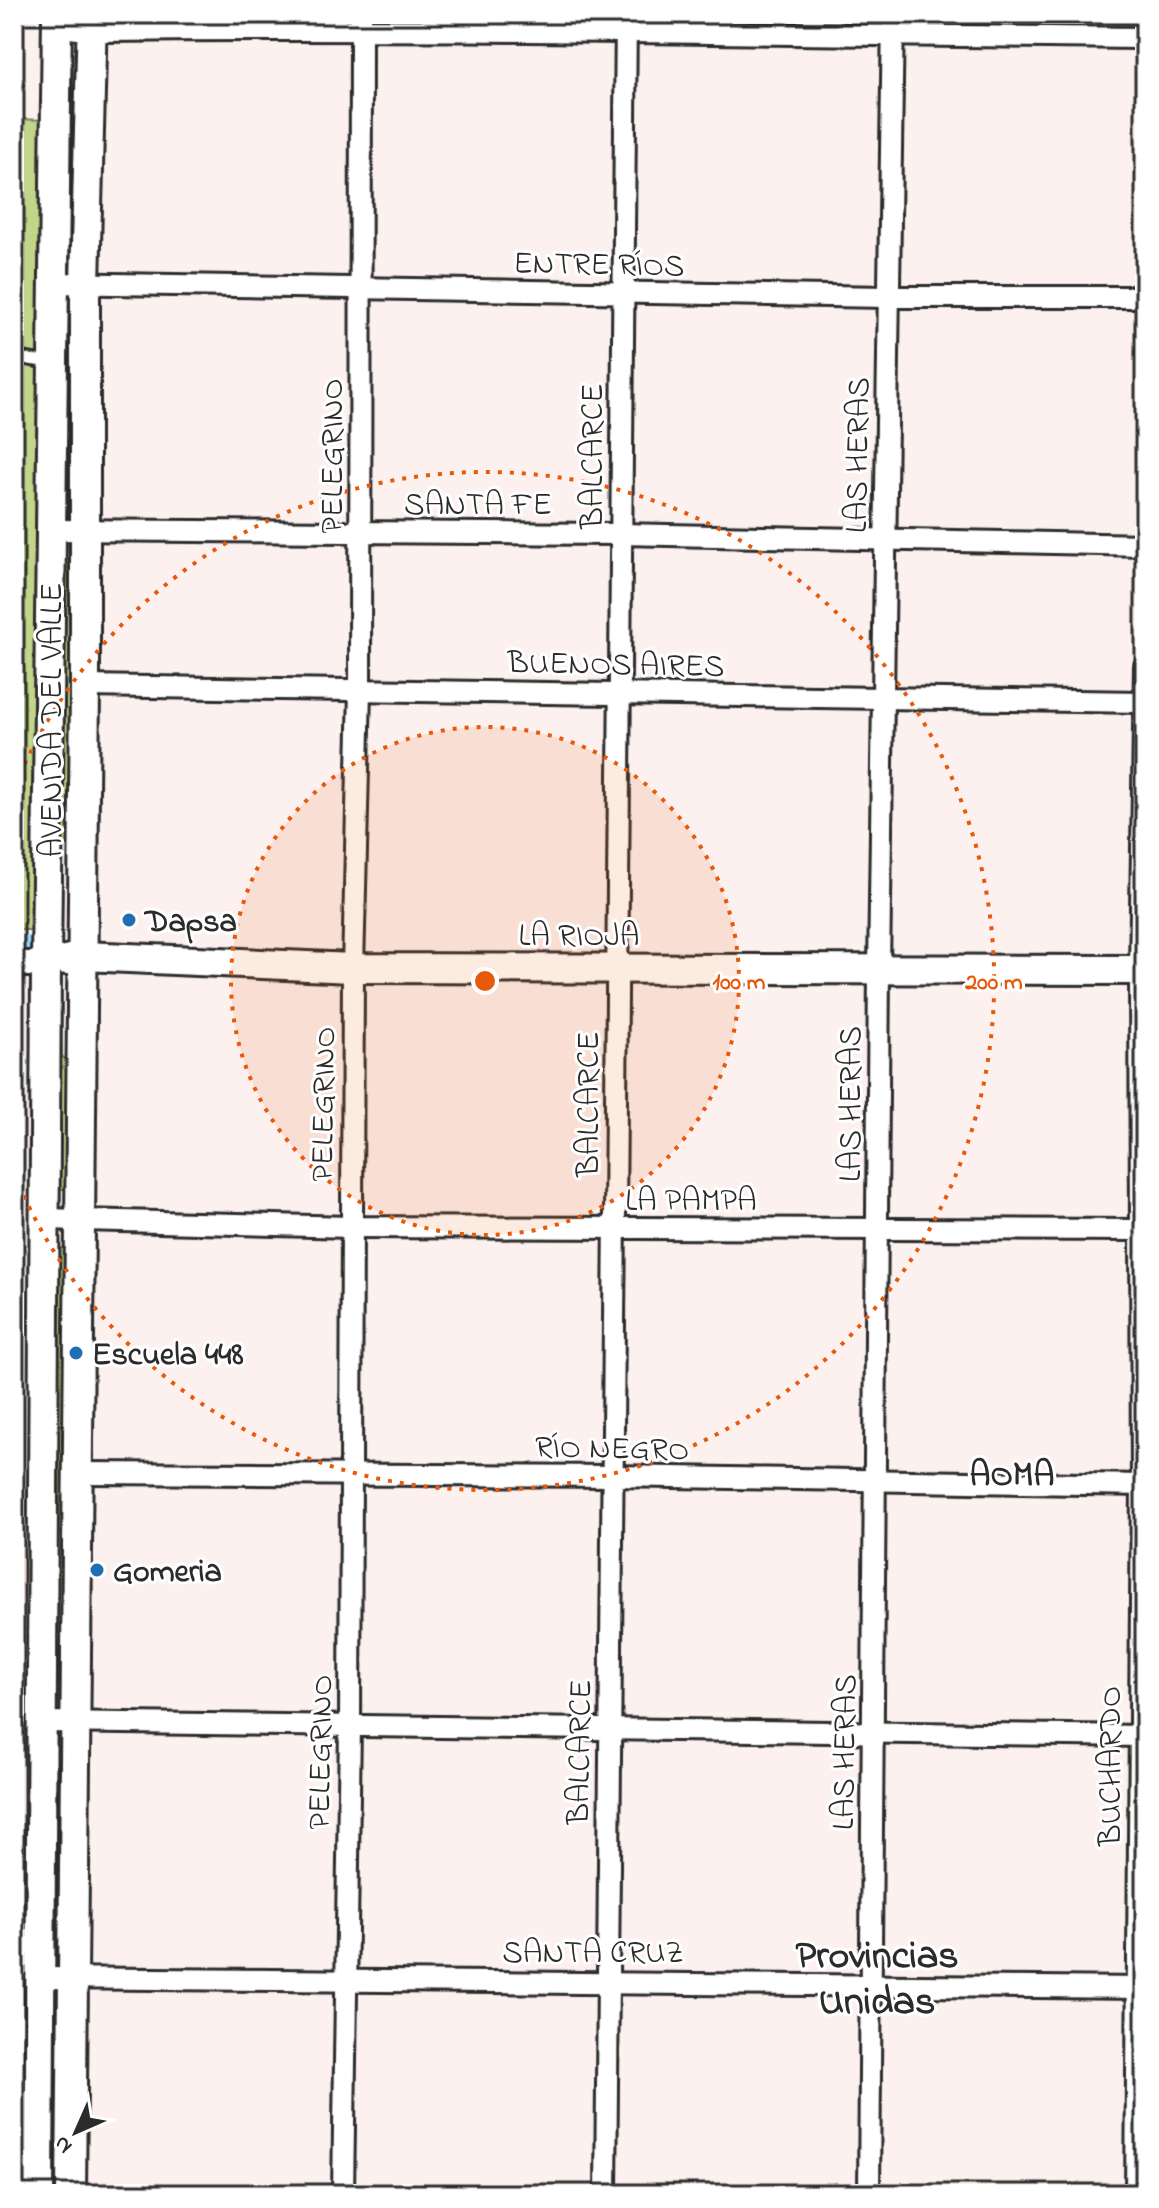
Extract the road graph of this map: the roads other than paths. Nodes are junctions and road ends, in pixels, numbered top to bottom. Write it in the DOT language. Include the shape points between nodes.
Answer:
graph roads {
  1 [pos="893,14"];
  2 [pos="57,20"];
  3 [pos="360,21"];
  4 [pos="92,22"];
  5 [pos="626,24"];
  6 [pos="893,36"];
  7 [pos="1145,38"];
  8 [pos="53,283"];
  9 [pos="85,284"];
  10 [pos="361,290"];
  11 [pos="622,293"];
  12 [pos="889,297"];
  13 [pos="1145,297"];
  14 [pos="14,357"];
  15 [pos="52,363"];
  16 [pos="50,530"];
  17 [pos="84,530"];
  18 [pos="360,533"];
  19 [pos="621,534"];
  20 [pos="884,539"];
  21 [pos="1145,545"];
  22 [pos="1145,666"];
  23 [pos="85,686"];
  24 [pos="360,690"];
  25 [pos="620,693"];
  26 [pos="885,698"];
  27 [pos="1144,702"];
  28 [pos="83,956"];
  29 [pos="14,964"];
  30 [pos="46,964"];
  31 [pos="353,968"];
  32 [pos="618,968"];
  33 [pos="879,969"];
  34 [pos="1142,970"];
  35 [pos="44,1219"];
  36 [pos="78,1219"];
  37 [pos="351,1227"];
  38 [pos="616,1229"];
  39 [pos="879,1229"];
  40 [pos="1143,1230"];
  41 [pos="79,1473"];
  42 [pos="351,1475"];
  43 [pos="613,1476"];
  44 [pos="875,1481"];
  45 [pos="1144,1485"];
  46 [pos="44,1722"];
  47 [pos="76,1723"];
  48 [pos="350,1727"];
  49 [pos="608,1729"];
  50 [pos="874,1732"];
  51 [pos="1142,1736"];
  52 [pos="41,1978"];
  53 [pos="73,1978"];
  54 [pos="607,1980"];
  55 [pos="345,1981"];
  56 [pos="870,1983"];
  57 [pos="1142,1988"];
  58 [pos="39,2194"];
  59 [pos="71,2194"];
  60 [pos="343,2194"];
  61 [pos="606,2194"];
  62 [pos="869,2194"];
  63 [pos="1136,2194"];
  1 -- 6 [label="street, LAS HERAS"];
  2 -- 4 [label="street"];
  2 -- 8 [label="main road, AVENIDA DEL VALLE"];
  3 -- 4 [label="street"];
  3 -- 5 [label="street"];
  3 -- 10 [label="street, PELEGRINO"];
  4 -- 9 [label="main road, AVENIDA DEL VALLE"];
  5 -- 6 [label="street"];
  5 -- 11 [label="street, BALCARCE"];
  6 -- 7 [label="street"];
  6 -- 12 [label="street, LAS HERAS"];
  8 -- 9 [label="street, ENTRE RÍOS"];
  8 -- 15 [label="main road, AVENIDA DEL VALLE"];
  9 -- 10 [label="street, ENTRE RÍOS"];
  9 -- 17 [label="main road, AVENIDA DEL VALLE"];
  10 -- 11 [label="street, ENTRE RÍOS"];
  10 -- 18 [label="street, PELEGRINO"];
  11 -- 12 [label="street, ENTRE RÍOS"];
  11 -- 19 [label="street, BALCARCE"];
  12 -- 13 [label="street, ENTRE RÍOS"];
  12 -- 20 [label="street, LAS HERAS"];
  14 -- 15 [label="lane"];
  15 -- 16 [label="main road, AVENIDA DEL VALLE"];
  16 -- 17 [label="street, SANTA FE"];
  16 -- 30 [label="main road, AVENIDA DEL VALLE"];
  17 -- 18 [label="street, SANTA FE"];
  17 -- 23 [label="main road, AVENIDA DEL VALLE"];
  18 -- 19 [label="street, SANTA FE"];
  18 -- 24 [label="street, PELEGRINO"];
  19 -- 20 [label="street, SANTA FE"];
  19 -- 25 [label="street, BALCARCE"];
  20 -- 21 [label="street, SANTA FE"];
  20 -- 26 [label="street, LAS HERAS"];
  22 -- 27 [label="street, BUCHARDO"];
  23 -- 24 [label="street, BUENOS AIRES"];
  23 -- 28 [label="main road, AVENIDA DEL VALLE"];
  24 -- 25 [label="street, BUENOS AIRES"];
  24 -- 31 [label="street, PELEGRINO"];
  25 -- 26 [label="street, BUENOS AIRES"];
  25 -- 32 [label="street, BALCARCE"];
  26 -- 27 [label="street, BUENOS AIRES"];
  26 -- 33 [label="street, LAS HERAS"];
  27 -- 34 [label="street, BUCHARDO"];
  28 -- 30 [label="main road, LA RIOJA"];
  28 -- 31 [label="main road, LA RIOJA"];
  28 -- 36 [label="main road, AVENIDA DEL VALLE"];
  29 -- 30 [label="street, LA RIOJA"];
  30 -- 35 [label="main road, AVENIDA DEL VALLE"];
  31 -- 32 [label="main road, LA RIOJA"];
  31 -- 37 [label="street, PELEGRINO"];
  32 -- 33 [label="main road, LA RIOJA"];
  32 -- 38 [label="street, BALCARCE"];
  33 -- 34 [label="main road, LA RIOJA"];
  33 -- 39 [label="street, LAS HERAS"];
  34 -- 40 [label="street, BUCHARDO"];
  35 -- 36 [label="street, LA PAMPA"];
  35 -- 46 [label="main road, AVENIDA DEL VALLE"];
  36 -- 37 [label="street, LA PAMPA"];
  36 -- 41 [label="main road, AVENIDA DEL VALLE"];
  37 -- 38 [label="street, LA PAMPA"];
  37 -- 42 [label="street, PELEGRINO"];
  38 -- 39 [label="street, LA PAMPA"];
  38 -- 43 [label="street, BALCARCE"];
  39 -- 40 [label="street, LA PAMPA"];
  39 -- 44 [label="street, LAS HERAS"];
  40 -- 45 [label="street, BUCHARDO"];
  41 -- 42 [label="street, RÍO NEGRO"];
  41 -- 47 [label="main road, AVENIDA DEL VALLE"];
  42 -- 43 [label="street, RÍO NEGRO"];
  42 -- 48 [label="street, PELEGRINO"];
  43 -- 44 [label="street, RÍO NEGRO"];
  43 -- 49 [label="street, BALCARCE"];
  44 -- 45 [label="street, RÍO NEGRO"];
  44 -- 50 [label="street, LAS HERAS"];
  45 -- 51 [label="street, BUCHARDO"];
  46 -- 47 [label="street"];
  46 -- 52 [label="main road, AVENIDA DEL VALLE"];
  47 -- 48 [label="street"];
  47 -- 53 [label="main road, AVENIDA DEL VALLE"];
  48 -- 49 [label="street"];
  48 -- 55 [label="street, PELEGRINO"];
  49 -- 50 [label="street"];
  49 -- 54 [label="street, BALCARCE"];
  50 -- 51 [label="street"];
  50 -- 56 [label="street, LAS HERAS"];
  51 -- 57 [label="street, BUCHARDO"];
  52 -- 53 [label="street, SANTA CRUZ"];
  52 -- 58 [label="main road, AVENIDA DEL VALLE"];
  53 -- 55 [label="street, SANTA CRUZ"];
  53 -- 59 [label="main road, AVENIDA DEL VALLE"];
  54 -- 55 [label="street, SANTA CRUZ"];
  54 -- 56 [label="street, SANTA CRUZ"];
  54 -- 61 [label="street, BALCARCE"];
  55 -- 60 [label="street, PELEGRINO"];
  56 -- 57 [label="street, SANTA CRUZ"];
  56 -- 62 [label="street, LAS HERAS"];
  57 -- 63 [label="street, BUCHARDO"];
}
